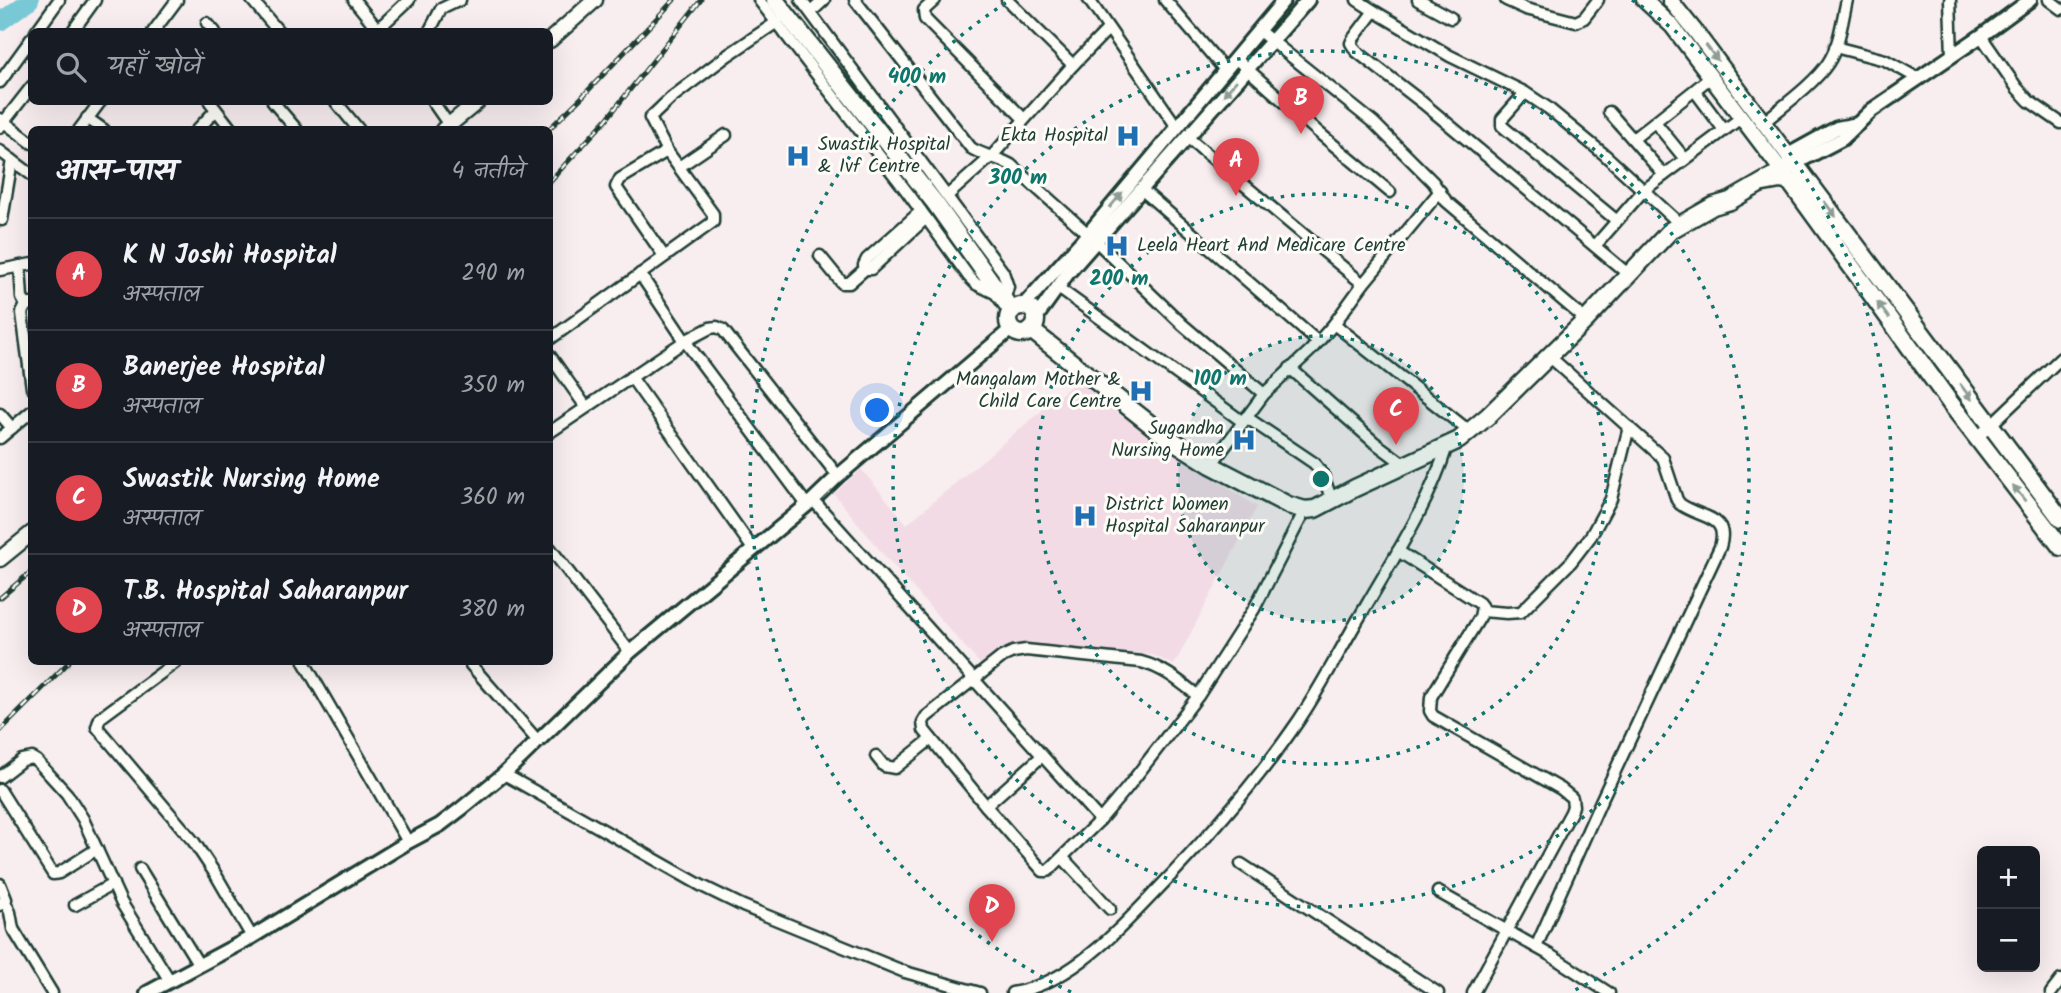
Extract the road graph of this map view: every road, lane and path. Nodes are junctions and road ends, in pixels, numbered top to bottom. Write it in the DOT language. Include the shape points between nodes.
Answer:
graph roads {
  1 [pos="59,0"];
  2 [pos="94,0"];
  3 [pos="177,0"];
  4 [pos="252,0"];
  5 [pos="354,0"];
  6 [pos="409,0"];
  7 [pos="460,0"];
  8 [pos="595,0"];
  9 [pos="759,0"];
  10 [pos="775,0"];
  11 [pos="802,0"];
  12 [pos="824,0"];
  13 [pos="855,0"];
  14 [pos="935,0"];
  15 [pos="1007,0"];
  16 [pos="1089,0"];
  17 [pos="1165,0"];
  18 [pos="1283,0"];
  19 [pos="1308,0"];
  20 [pos="1357,0"];
  21 [pos="1418,0"];
  22 [pos="1506,0"];
  23 [pos="1598,0"];
  24 [pos="1644,0"];
  25 [pos="1670,0"];
  26 [pos="1847,0"];
  27 [pos="1950,0"];
  28 [pos="2030,0"];
  29 [pos="2049,0"];
  30 [pos="2061,9"];
  31 [pos="1374,11"];
  32 [pos="811,12"];
  33 [pos="1451,18"];
  34 [pos="777,22"];
  35 [pos="39,28"];
  36 [pos="75,28"];
  37 [pos="156,28"];
  38 [pos="276,28"];
  39 [pos="377,28"];
  40 [pos="381,28"];
  41 [pos="431,28"];
  42 [pos="1108,29"];
  43 [pos="1258,30"];
  44 [pos="1981,36"];
  45 [pos="553,37"];
  46 [pos="1271,41"];
  47 [pos="28,44"];
  48 [pos="1835,47"];
  49 [pos="1952,56"];
  50 [pos="1235,58"];
  51 [pos="1073,65"];
  52 [pos="1247,69"];
  53 [pos="1225,70"];
  54 [pos="1711,77"];
  55 [pos="1919,79"];
  56 [pos="0,82"];
  57 [pos="28,91"];
  58 [pos="1695,91"];
  59 [pos="1525,93"];
  60 [pos="98,105"];
  61 [pos="276,105"];
  62 [pos="338,105"];
  63 [pos="435,105"];
  64 [pos="473,105"];
  65 [pos="213,106"];
  66 [pos="1609,112"];
  67 [pos="1742,117"];
  68 [pos="88,118"];
  69 [pos="1024,119"];
  70 [pos="1655,122"];
  71 [pos="1764,122"];
  72 [pos="1,123"];
  73 [pos="2061,123"];
  74 [pos="82,126"];
  75 [pos="99,126"];
  76 [pos="200,126"];
  77 [pos="229,126"];
  78 [pos="294,126"];
  79 [pos="356,126"];
  80 [pos="445,126"];
  81 [pos="447,126"];
  82 [pos="1177,127"];
  83 [pos="1724,130"];
  84 [pos="726,135"];
  85 [pos="1187,137"];
  86 [pos="1633,139"];
  87 [pos="28,140"];
  88 [pos="0,151"];
  89 [pos="667,151"];
  90 [pos="992,156"];
  91 [pos="1685,159"];
  92 [pos="12,160"];
  93 [pos="1786,166"];
  94 [pos="679,167"];
  95 [pos="28,172"];
  96 [pos="1664,175"];
  97 [pos="1141,189"];
  98 [pos="1440,191"];
  99 [pos="1643,191"];
  100 [pos="1390,192"];
  101 [pos="947,196"];
  102 [pos="1713,206"];
  103 [pos="923,214"];
  104 [pos="2,220"];
  105 [pos="1616,220"];
  106 [pos="1680,224"];
  107 [pos="1091,238"];
  108 [pos="1595,246"];
  109 [pos="664,256"];
  110 [pos="820,256"];
  111 [pos="28,265"];
  112 [pos="20,266"];
  113 [pos="0,270"];
  114 [pos="640,274"];
  115 [pos="1628,274"];
  116 [pos="1363,284"];
  117 [pos="1057,287"];
  118 [pos="28,303"];
  119 [pos="1010,303"];
  120 [pos="28,305"];
  121 [pos="1586,320"];
  122 [pos="1334,324"];
  123 [pos="1033,325"];
  124 [pos="1012,329"];
  125 [pos="553,336"];
  126 [pos="685,341"];
  127 [pos="1318,342"];
  128 [pos="1549,356"];
  129 [pos="2061,358"];
  130 [pos="28,359"];
  131 [pos="553,360"];
  132 [pos="1290,368"];
  133 [pos="631,377"];
  134 [pos="1264,394"];
  135 [pos="586,407"];
  136 [pos="0,414"];
  137 [pos="28,414"];
  138 [pos="1245,420"];
  139 [pos="1991,426"];
  140 [pos="1629,427"];
  141 [pos="12,428"];
  142 [pos="553,430"];
  143 [pos="1469,431"];
  144 [pos="0,438"];
  145 [pos="1978,438"];
  146 [pos="1447,446"];
  147 [pos="1211,465"];
  148 [pos="1405,465"];
  149 [pos="838,476"];
  150 [pos="1332,501"];
  151 [pos="810,502"];
  152 [pos="1305,510"];
  153 [pos="2061,519"];
  154 [pos="28,536"];
  155 [pos="2061,547"];
  156 [pos="752,549"];
  157 [pos="1398,551"];
  158 [pos="553,552"];
  159 [pos="1,557"];
  160 [pos="1482,611"];
  161 [pos="630,652"];
  162 [pos="172,665"];
  163 [pos="306,665"];
  164 [pos="471,665"];
  165 [pos="973,679"];
  166 [pos="1198,696"];
  167 [pos="931,739"];
  168 [pos="538,741"];
  169 [pos="876,756"];
  170 [pos="1042,756"];
  171 [pos="504,774"];
  172 [pos="0,776"];
  173 [pos="0,790"];
  174 [pos="986,806"];
  175 [pos="1100,820"];
  176 [pos="408,842"];
  177 [pos="97,849"];
  178 [pos="1063,858"];
  179 [pos="1241,864"];
  180 [pos="140,869"];
  181 [pos="0,884"];
  182 [pos="113,884"];
  183 [pos="1438,892"];
  184 [pos="2,904"];
  185 [pos="75,905"];
  186 [pos="1110,909"];
  187 [pos="1506,930"];
  188 [pos="252,937"];
  189 [pos="1536,947"];
  190 [pos="199,965"];
  191 [pos="2061,980"];
  192 [pos="170,981"];
  193 [pos="51,993"];
  194 [pos="147,993"];
  195 [pos="980,993"];
  196 [pos="1012,993"];
  197 [pos="1438,993"];
  198 [pos="1473,993"];
  199 [pos="1609,993"];
  200 [pos="2051,993"];
  1 -- 35 [label="street"];
  2 -- 36 [label="street"];
  3 -- 37 [label="street"];
  4 -- 38 [label="street"];
  5 -- 39 [label="street"];
  6 -- 40 [label="street"];
  7 -- 41 [label="street" via="441,9"];
  8 -- 45 [label="main road"];
  9 -- 34 [label="street"];
  10 -- 119 [label="highway"];
  11 -- 32 [label="street"];
  12 -- 32 [label="street"];
  13 -- 90 [label="street" via="971,148"];
  14 -- 69 [label="street" via="924,10 925,19"];
  15 -- 51 [label="street"];
  16 -- 42 [label="street"];
  17 -- 53 [label="street"];
  18 -- 43 [label="street"];
  19 -- 46 [label="street"];
  20 -- 31 [label="street"];
  21 -- 33 [label="street"];
  22 -- 23 [label="street" via="1576,22"];
  24 -- 54 [label="main road" via="1672,26"];
  25 -- 71 [label="main road, one-way"];
  26 -- 48 [label="street"];
  27 -- 49 [label="street"];
  28 -- 44 [label="street"];
  29 -- 30 [label="street"];
  31 -- 59 [label="street"];
  31 -- 108 [label="street" via="1351,43 1356,51"];
  32 -- 101 [label="street"];
  34 -- 89 [label="street" via="651,114 651,123"];
  34 -- 103 [label="street"];
  42 -- 51 [label="street"];
  42 -- 82 [label="street"];
  43 -- 46 [label="street"];
  43 -- 50 [label="street"];
  44 -- 49 [label="street"];
  44 -- 73 [label="street" via="2017,88"];
  46 -- 52 [label="street"];
  46 -- 98 [label="street" via="1374,123"];
  47 -- 56 [label="street"];
  48 -- 55 [label="street" via="1885,60"];
  48 -- 71 [label="street" via="1824,68"];
  49 -- 55 [label="street"];
  50 -- 52 [label="street"];
  50 -- 53 [label="street"];
  51 -- 69 [label="street"];
  52 -- 85 [label="street, one-way"];
  52 -- 100 [label="street"];
  53 -- 82 [label="street"];
  54 -- 58 [label="street"];
  54 -- 67 [label="main road"];
  55 -- 93 [label="street" via="1859,124 1837,128"];
  57 -- 72 [label="street"];
  58 -- 70 [label="street"];
  58 -- 83 [label="street"];
  59 -- 99 [label="street" via="1586,139"];
  59 -- 105 [label="street" via="1502,119 1502,126"];
  60 -- 68 [label="street"];
  61 -- 78 [label="street"];
  62 -- 79 [label="street"];
  63 -- 80 [label="street"];
  64 -- 81 [label="main road"];
  65 -- 76 [label="street"];
  65 -- 77 [label="street"];
  66 -- 86 [label="street"];
  67 -- 83 [label="street"];
  67 -- 93 [label="main road"];
  68 -- 74 [label="street"];
  68 -- 75 [label="street"];
  69 -- 90 [label="street"];
  70 -- 86 [label="street"];
  70 -- 91 [label="street"];
  71 -- 93 [label="main road"];
  72 -- 87 [label="street"];
  107 -- 82 [label="street, one-way"];
  83 -- 91 [label="street"];
  84 -- 94 [label="street"];
  85 -- 97 [label="street"];
  85 -- 116 [label="street"];
  86 -- 96 [label="street"];
  88 -- 92 [label="street"];
  89 -- 94 [label="street"];
  89 -- 109 [label="street" via="620,179 616,187"];
  90 -- 101 [label="street"];
  90 -- 107 [label="street" via="1011,165"];
  91 -- 96 [label="street"];
  92 -- 95 [label="street"];
  92 -- 104 [label="street"];
  93 -- 102 [label="highway" via="1726,191"];
  93 -- 102 [label="highway" via="1780,180 1759,184"];
  93 -- 139 [label="highway, one-way"];
  145 -- 93 [label="highway, one-way"];
  94 -- 109 [label="street" via="714,219"];
  96 -- 99 [label="street"];
  97 -- 107 [label="street"];
  97 -- 127 [label="street"];
  98 -- 116 [label="street"];
  98 -- 121 [label="street" via="1446,201"];
  99 -- 105 [label="street"];
  99 -- 106 [label="street"];
  101 -- 119 [label="street" via="1003,272"];
  102 -- 106 [label="highway"];
  103 -- 110 [label="street" via="849,284 842,283"];
  103 -- 119 [label="street" via="969,277"];
  105 -- 108 [label="street"];
  106 -- 115 [label="highway"];
  107 -- 117 [label="street"];
  107 -- 119 [label="street"];
  107 -- 134 [label="street"];
  108 -- 115 [label="street"];
  109 -- 114 [label="street"];
  111 -- 112 [label="street"];
  112 -- 113 [label="street"];
  112 -- 118 [label="street" via="22,298"];
  114 -- 125 [label="street"];
  114 -- 126 [label="street"];
  115 -- 121 [label="highway"];
  116 -- 122 [label="street"];
  117 -- 123 [label="street"];
  117 -- 138 [label="street"];
  119 -- 123 [label="highway" via="1030,309"];
  119 -- 124 [label="highway"];
  120 -- 130 [label="street" via="22,316"];
  121 -- 128 [label="highway"];
  122 -- 127 [label="street"];
  122 -- 143 [label="street"];
  123 -- 124 [label="highway" via="1023,334"];
  123 -- 147 [label="highway" via="1164,435"];
  124 -- 149 [label="street"];
  126 -- 133 [label="street"];
  126 -- 149 [label="street" via="710,328 723,330"];
  126 -- 151 [label="street"];
  127 -- 132 [label="street"];
  128 -- 140 [label="street"];
  128 -- 143 [label="highway"];
  129 -- 139 [label="street"];
  131 -- 135 [label="street"];
  132 -- 134 [label="street"];
  132 -- 148 [label="street"];
  133 -- 135 [label="street"];
  133 -- 156 [label="street"];
  134 -- 138 [label="street"];
  135 -- 142 [label="street"];
  136 -- 141 [label="street"];
  137 -- 141 [label="street"];
  138 -- 147 [label="street"];
  138 -- 150 [label="street" via="1314,463 1324,475"];
  139 -- 145 [label="street"];
  139 -- 153 [label="highway"];
  140 -- 160 [label="street" via="1611,499 1571,562 1521,612"];
  140 -- 189 [label="street" via="1663,458 1677,500 1716,521 1723,538"];
  141 -- 144 [label="street"];
  143 -- 146 [label="highway"];
  155 -- 145 [label="highway, one-way"];
  146 -- 148 [label="highway"];
  146 -- 157 [label="street" via="1429,496"];
  147 -- 152 [label="highway"];
  148 -- 150 [label="highway"];
  149 -- 151 [label="street"];
  150 -- 152 [label="highway"];
  151 -- 156 [label="street"];
  151 -- 165 [label="street"];
  152 -- 166 [label="street" via="1254,610"];
  154 -- 159 [label="main road"];
  156 -- 161 [label="street"];
  157 -- 160 [label="street" via="1479,603"];
  157 -- 196 [label="street" via="1298,721 1206,839 1081,962 1044,983"];
  158 -- 161 [label="street"];
  160 -- 187 [label="street" via="1431,697 1430,711 1567,792 1573,806"];
  161 -- 168 [label="street"];
  162 -- 188 [label="street" via="100,718 97,727 194,842"];
  163 -- 176 [label="street"];
  164 -- 168 [label="street"];
  165 -- 166 [label="street" via="1013,652 1038,651 1155,665"];
  165 -- 167 [label="street" via="926,717 922,726"];
  165 -- 170 [label="street"];
  166 -- 175 [label="street"];
  167 -- 169 [label="street" via="895,768 884,766"];
  167 -- 174 [label="street"];
  168 -- 171 [label="street"];
  170 -- 174 [label="street"];
  170 -- 175 [label="street"];
  171 -- 176 [label="street" via="440,825"];
  171 -- 195 [label="street" via="743,906 905,972"];
  172 -- 177 [label="street" via="27,758 37,761 76,807"];
  173 -- 177 [label="street" via="53,874"];
  174 -- 178 [label="street" via="1043,871"];
  175 -- 178 [label="street"];
  176 -- 188 [label="street"];
  177 -- 182 [label="street"];
  178 -- 186 [label="street"];
  179 -- 197 [label="street"];
  180 -- 190 [label="street"];
  181 -- 184 [label="street" via="6,896"];
  182 -- 185 [label="street"];
  182 -- 192 [label="street"];
  183 -- 187 [label="street"];
  184 -- 193 [label="street"];
  187 -- 189 [label="street"];
  187 -- 198 [label="street"];
  188 -- 190 [label="street"];
  189 -- 199 [label="street"];
  190 -- 192 [label="street"];
  191 -- 200 [label="street"];
  192 -- 194 [label="street"];
}
